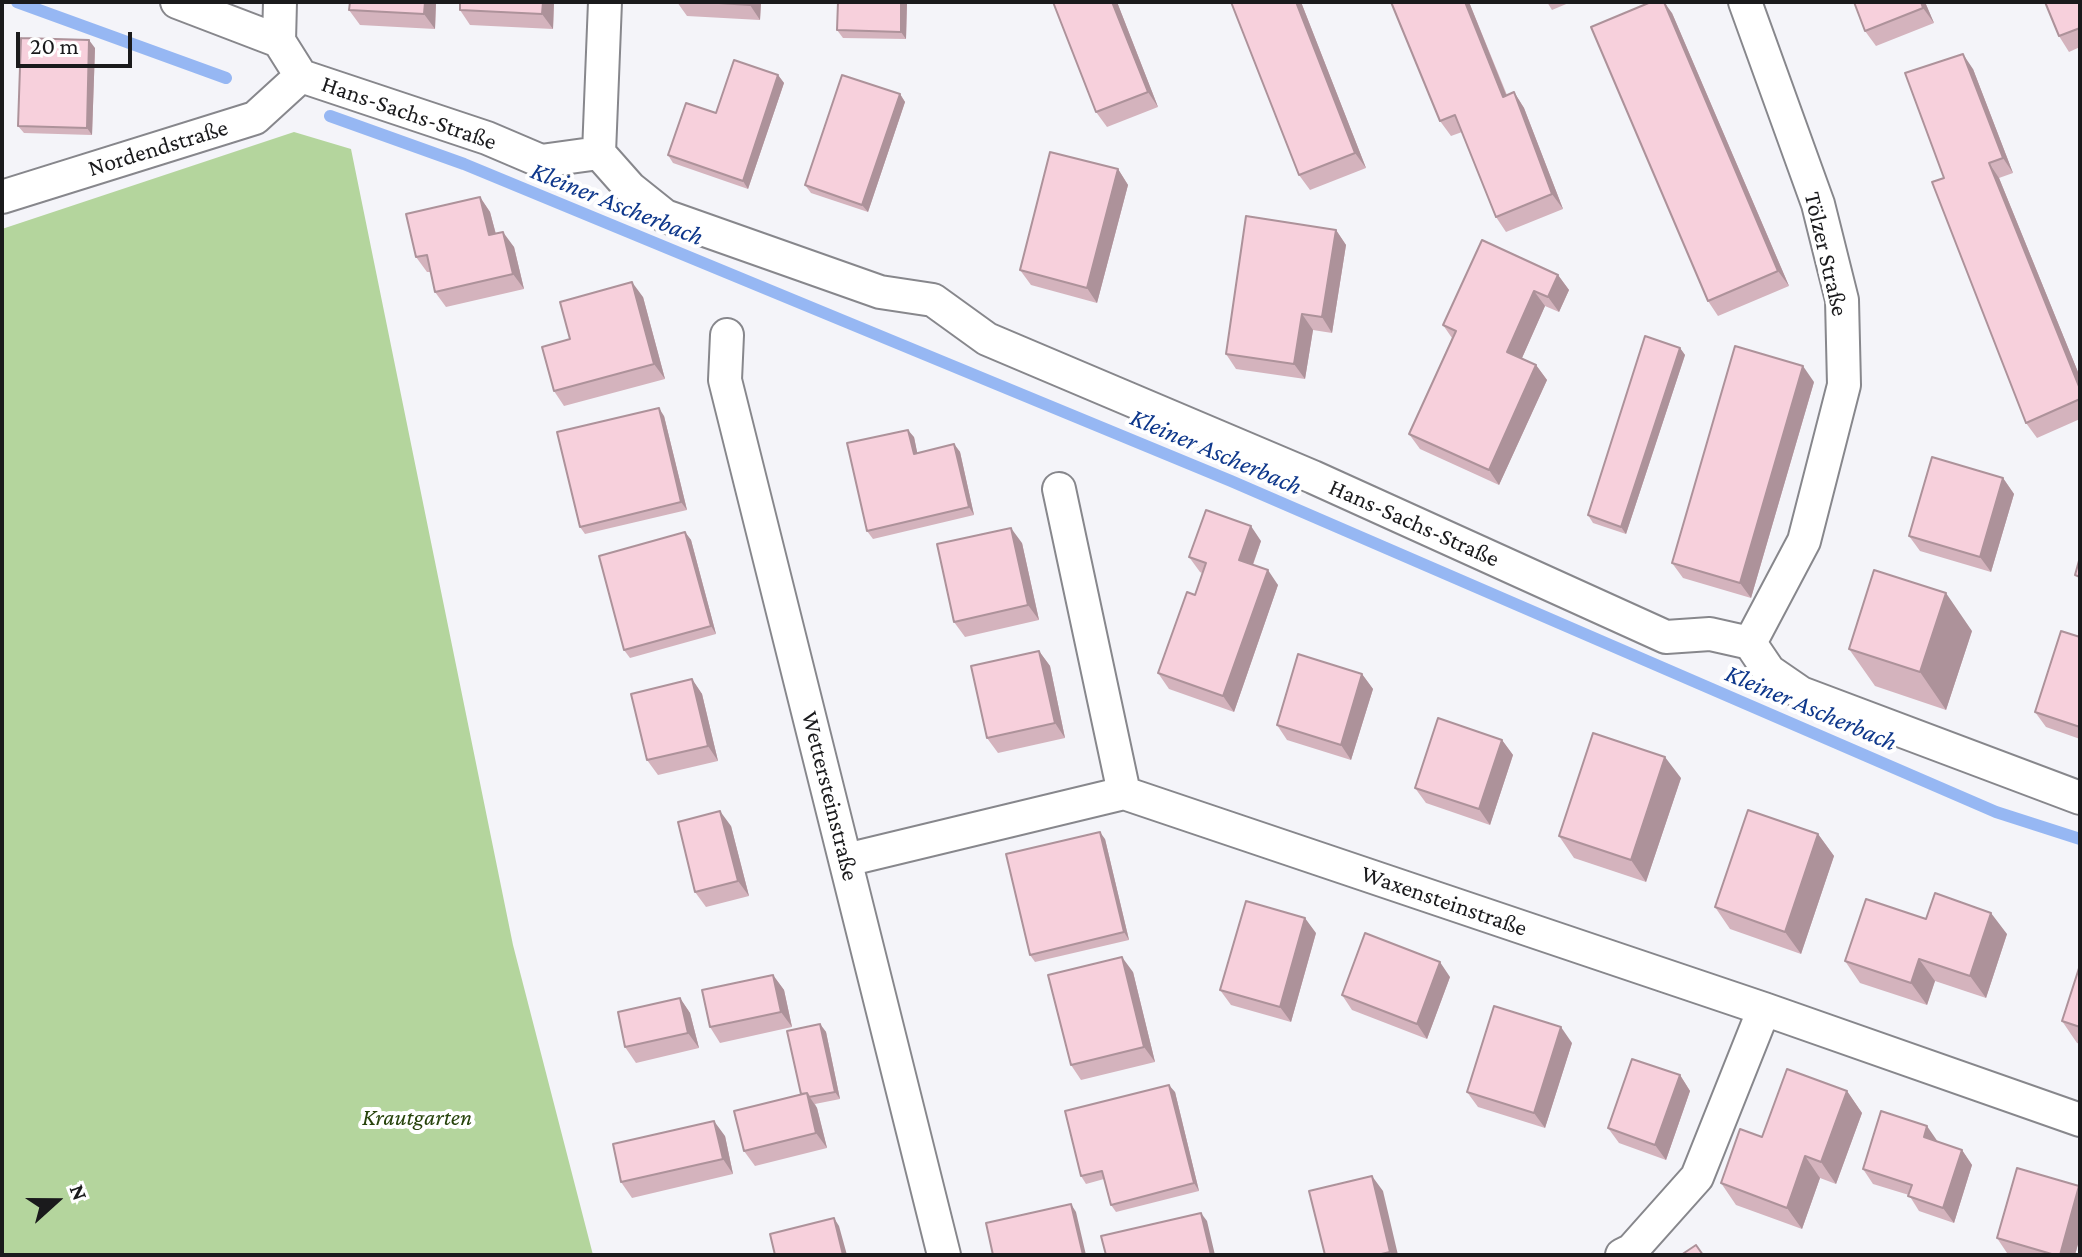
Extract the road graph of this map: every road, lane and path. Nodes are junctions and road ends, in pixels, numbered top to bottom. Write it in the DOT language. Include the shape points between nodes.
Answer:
graph roads {
  1 [pos="177,2"];
  2 [pos="280,2"];
  3 [pos="605,2"];
  4 [pos="1745,2"];
  5 [pos="279,41"];
  6 [pos="301,76"];
  7 [pos="599,153"];
  8 [pos="2,197"];
  9 [pos="727,335"];
  10 [pos="1059,489"];
  11 [pos="1750,643"];
  12 [pos="1124,793"];
  13 [pos="2080,798"];
  14 [pos="846,860"];
  15 [pos="1764,1009"];
  16 [pos="2080,1120"];
  17 [pos="944,1255"];
  18 [pos="1622,1255"];
  1 -- 5 [label="street"];
  2 -- 5 [label="street"];
  3 -- 7 [label="street"];
  4 -- 11 [label="street, Tölzer Straße" via="1818,204 1842,300 1844,385 1804,541"];
  5 -- 6 [label="street, Hans-Sachs-Straße"];
  6 -- 7 [label="street, Hans-Sachs-Straße" via="541,161"];
  6 -- 8 [label="street, Nordendstraße" via="255,118"];
  7 -- 11 [label="street, Hans-Sachs-Straße" via="665,216 880,292 933,300 987,339 1313,477 1666,637 1710,634"];
  9 -- 14 [label="street, Wettersteinstraße" via="725,380"];
  10 -- 12 [label="street"];
  11 -- 13 [label="street" via="1769,671 1801,693"];
  12 -- 14 [label="street"];
  12 -- 15 [label="street, Waxensteinstraße"];
  14 -- 17 [label="street, Wettersteinstraße"];
  15 -- 16 [label="street, Waxensteinstraße"];
  15 -- 18 [label="street" via="1697,1177"];
}
